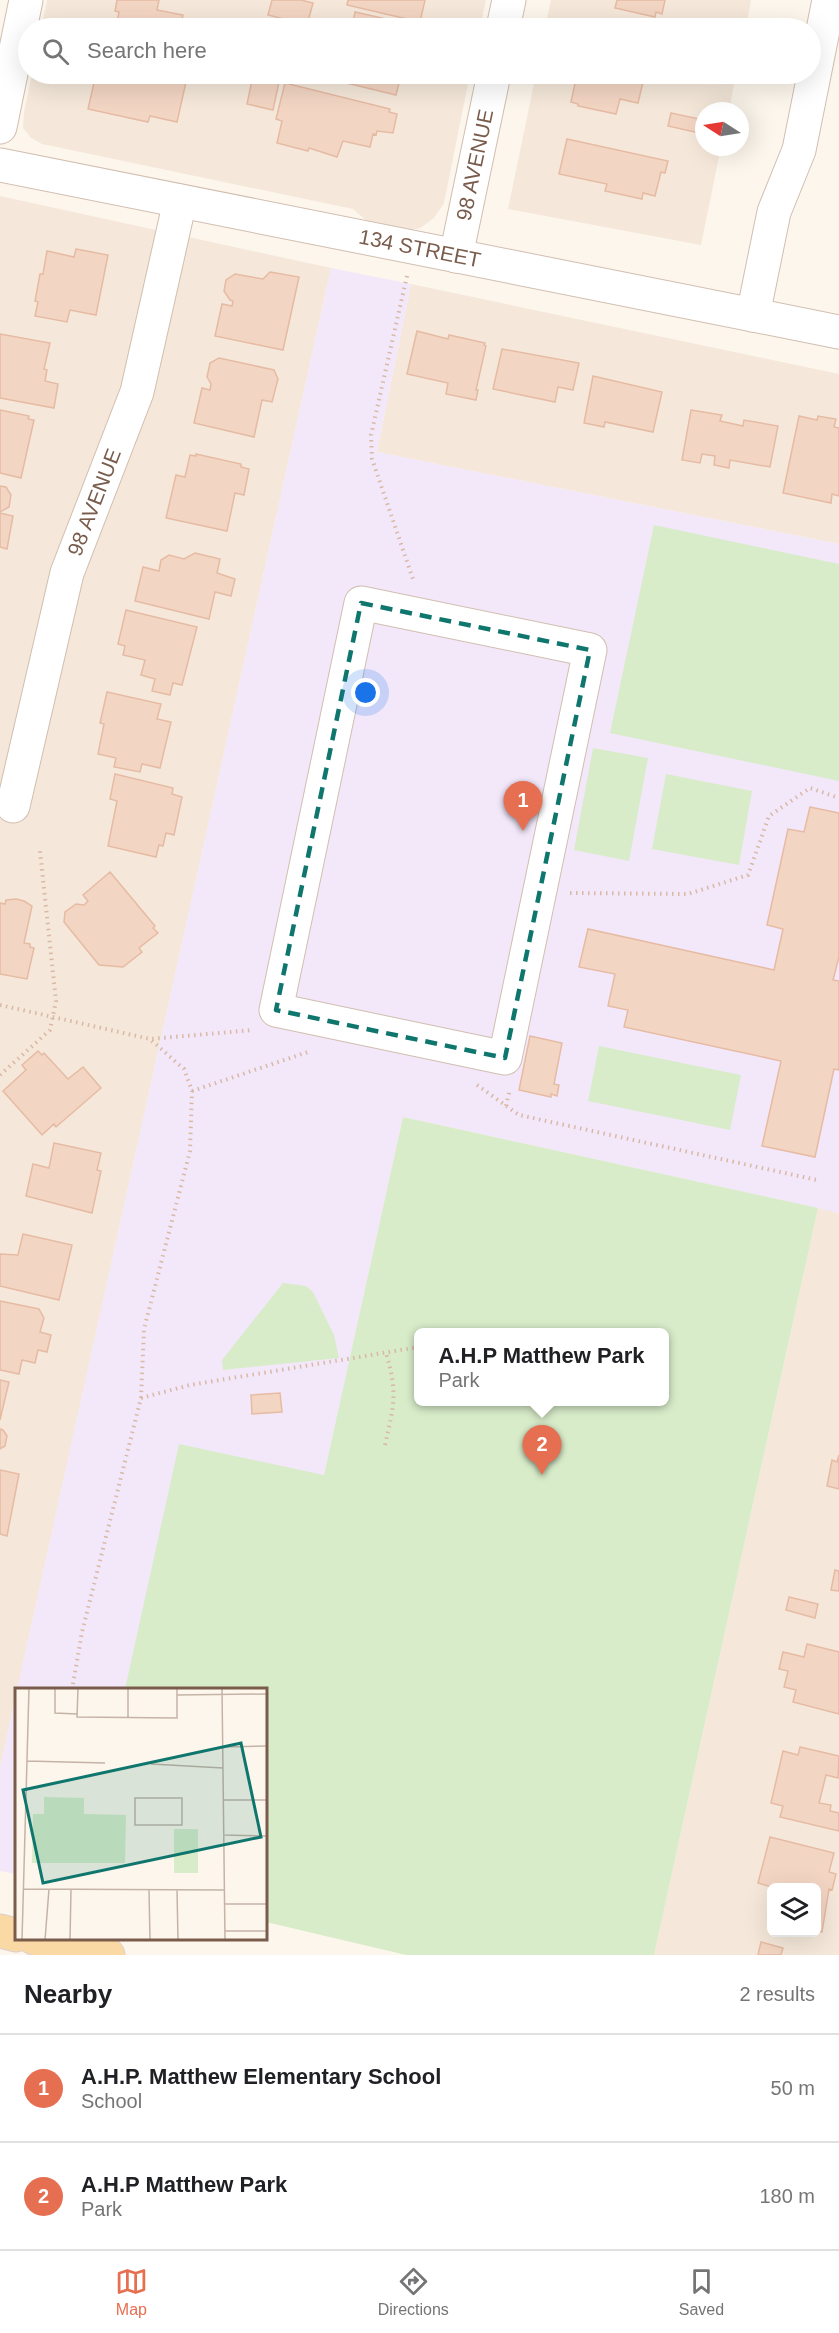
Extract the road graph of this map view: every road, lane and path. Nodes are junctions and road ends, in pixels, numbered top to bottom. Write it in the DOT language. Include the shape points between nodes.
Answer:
graph roads {
  1 [pos="26,0"];
  2 [pos="509,0"];
  3 [pos="829,0"];
  4 [pos="22,18"];
  5 [pos="505,18"];
  6 [pos="18,39"];
  7 [pos="821,40"];
  8 [pos="492,84"];
  9 [pos="812,84"];
  10 [pos="0,127"];
  11 [pos="0,165"];
  12 [pos="180,201"];
  13 [pos="456,256"];
  14 [pos="408,275"];
  15 [pos="753,315"];
  16 [pos="839,332"];
  17 [pos="426,616"];
  18 [pos="839,798"];
  19 [pos="13,806"];
  20 [pos="40,851"];
  21 [pos="569,893"];
  22 [pos="0,1005"];
  23 [pos="53,1017"];
  24 [pos="262,1029"];
  25 [pos="150,1040"];
  26 [pos="316,1049"];
  27 [pos="0,1075"];
  28 [pos="470,1081"];
  29 [pos="512,1083"];
  30 [pos="192,1091"];
  31 [pos="506,1106"];
  32 [pos="817,1180"];
  33 [pos="414,1348"];
  34 [pos="386,1353"];
  35 [pos="141,1398"];
  36 [pos="385,1445"];
  37 [pos="72,1688"];
  38 [pos="0,1931"];
  39 [pos="15,1935"];
  40 [pos="43,1940"];
  41 [pos="108,1955"];
  1 -- 4 [label="street"];
  2 -- 5 [label="street"];
  3 -- 7 [label="street"];
  6 -- 10 [label="street"];
  8 -- 13 [label="street, 98 AVENUE"];
  9 -- 15 [label="street" via="799,150 774,212"];
  11 -- 12 [label="street, 134 STREET"];
  12 -- 13 [label="street, 134 STREET"];
  12 -- 19 [label="street, 98 AVENUE" via="137,392 67,573"];
  13 -- 15 [label="street, 134 STREET"];
  14 -- 17 [label="path" via="371,435 372,459"];
  15 -- 16 [label="street, 134 STREET"];
  17 -- 17 [label="street" via="361,603 276,1010 505,1058 590,650"];
  18 -- 21 [label="path" via="810,788 769,816 748,875 688,894"];
  20 -- 23 [label="path" via="56,1001"];
  22 -- 23 [label="path"];
  23 -- 25 [label="path"];
  23 -- 27 [label="path" via="50,1030"];
  24 -- 25 [label="path"];
  25 -- 30 [label="path" via="184,1069"];
  26 -- 30 [label="path"];
  28 -- 31 [label="path"];
  29 -- 31 [label="path"];
  30 -- 35 [label="path" via="190,1151 144,1329"];
  31 -- 32 [label="path" via="519,1115"];
  33 -- 34 [label="path"];
  34 -- 35 [label="path" via="190,1385"];
  34 -- 36 [label="path" via="395,1396"];
  35 -- 37 [label="path" via="82,1632"];
  38 -- 39 [label="main road"];
  40 -- 41 [label="main road"];
}
